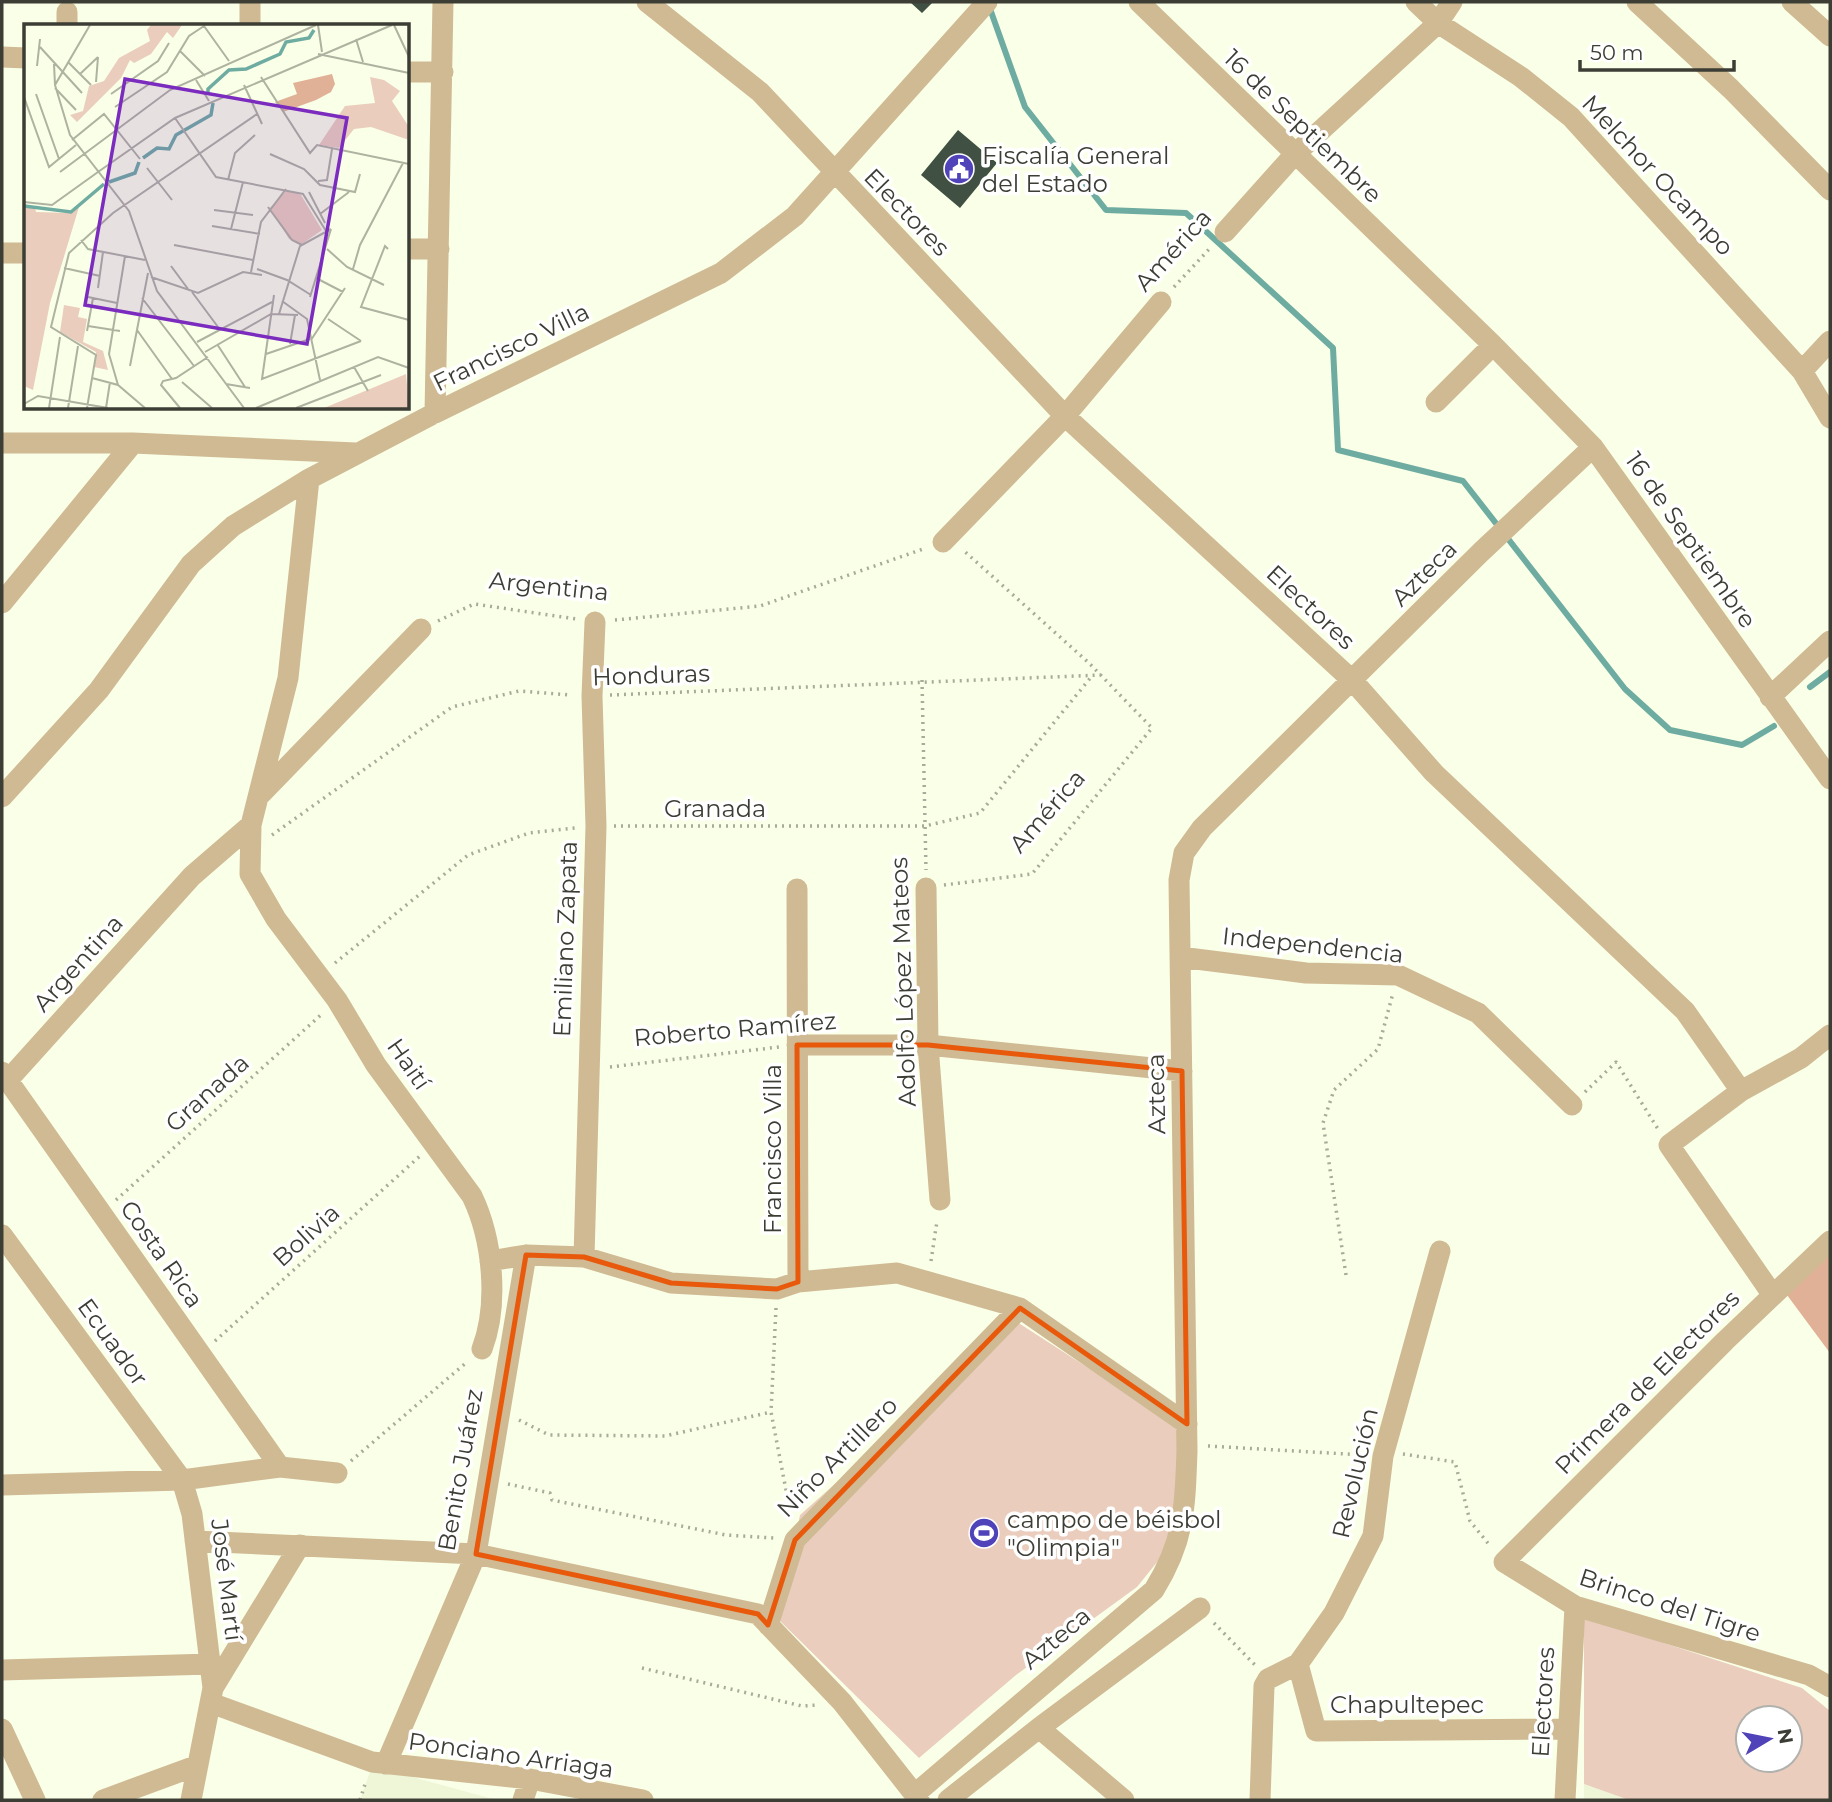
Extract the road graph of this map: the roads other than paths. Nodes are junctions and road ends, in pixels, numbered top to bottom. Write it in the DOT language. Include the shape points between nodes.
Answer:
graph roads {
  1 [pos="250,2"];
  2 [pos="443,2"];
  3 [pos="647,2"];
  4 [pos="1139,2"];
  5 [pos="1416,2"];
  6 [pos="1452,2"];
  7 [pos="1637,2"];
  8 [pos="1792,2"];
  9 [pos="984,5"];
  10 [pos="1438,23"];
  11 [pos="250,24"];
  12 [pos="1830,36"];
  13 [pos="2,57"];
  14 [pos="24,58"];
  15 [pos="410,72"];
  16 [pos="443,72"];
  17 [pos="1294,155"];
  18 [pos="833,172"];
  19 [pos="1830,190"];
  20 [pos="1225,232"];
  21 [pos="410,249"];
  22 [pos="439,249"];
  23 [pos="2,253"];
  24 [pos="24,253"];
  25 [pos="1161,302"];
  26 [pos="1830,341"];
  27 [pos="1493,345"];
  28 [pos="1802,371"];
  29 [pos="1436,402"];
  30 [pos="435,413"];
  31 [pos="1065,416"];
  32 [pos="1830,418"];
  33 [pos="2,443"];
  34 [pos="133,443"];
  35 [pos="1593,447"];
  36 [pos="361,453"];
  37 [pos="309,479"];
  38 [pos="943,542"];
  39 [pos="2,603"];
  40 [pos="595,622"];
  41 [pos="421,629"];
  42 [pos="1830,641"];
  43 [pos="1353,681"];
  44 [pos="1770,697"];
  45 [pos="1830,779"];
  46 [pos="2,797"];
  47 [pos="257,797"];
  48 [pos="251,825"];
  49 [pos="926,888"];
  50 [pos="797,889"];
  51 [pos="1180,957"];
  52 [pos="1830,1035"];
  53 [pos="797,1045"];
  54 [pos="928,1045"];
  55 [pos="1182,1072"];
  56 [pos="5,1076"];
  57 [pos="1741,1091"];
  58 [pos="1572,1105"];
  59 [pos="940,1200"];
  60 [pos="2,1235"];
  61 [pos="1830,1241"];
  62 [pos="1440,1251"];
  63 [pos="526,1255"];
  64 [pos="584,1257"];
  65 [pos="490,1261"];
  66 [pos="798,1282"];
  67 [pos="1772,1294"];
  68 [pos="1020,1308"];
  69 [pos="482,1349"];
  70 [pos="1187,1434"];
  71 [pos="280,1467"];
  72 [pos="337,1473"];
  73 [pos="182,1480"];
  74 [pos="2,1485"];
  75 [pos="195,1541"];
  76 [pos="300,1545"];
  77 [pos="475,1553"];
  78 [pos="1504,1562"];
  79 [pos="1575,1606"];
  80 [pos="1200,1608"];
  81 [pos="768,1625"];
  82 [pos="211,1664"];
  83 [pos="1298,1664"];
  84 [pos="2,1670"];
  85 [pos="1830,1687"];
  86 [pos="212,1696"];
  87 [pos="1039,1728"];
  88 [pos="2,1729"];
  89 [pos="1567,1729"];
  90 [pos="379,1763"];
  91 [pos="198,1765"];
  92 [pos="530,1779"];
  93 [pos="917,1797"];
  94 [pos="35,1800"];
  95 [pos="103,1800"];
  96 [pos="191,1800"];
  97 [pos="523,1800"];
  98 [pos="643,1800"];
  99 [pos="948,1800"];
  100 [pos="1124,1800"];
  101 [pos="1260,1800"];
  102 [pos="1565,1800"];
  1 -- 11 [label="street"];
  2 -- 16 [label="street"];
  3 -- 18 [label="street, Electores" via="760,92"];
  4 -- 17 [label="street, 16 de Septiembre"];
  5 -- 10 [label="street, Melchor Ocampo"];
  6 -- 10 [label="street, América"];
  7 -- 19 [label="street"];
  8 -- 12 [label="street"];
  9 -- 18 [label="street, Francisco Villa"];
  10 -- 17 [label="street, América"];
  10 -- 28 [label="street, Melchor Ocampo" via="1521,77 1571,117"];
  13 -- 14 [label="street"];
  15 -- 16 [label="street"];
  16 -- 22 [label="street"];
  17 -- 20 [label="street, América"];
  17 -- 27 [label="street, 16 de Septiembre"];
  18 -- 30 [label="street, Francisco Villa" via="795,215 721,273"];
  18 -- 31 [label="street, Electores"];
  21 -- 22 [label="street"];
  22 -- 30 [label="street"];
  23 -- 24 [label="street"];
  25 -- 31 [label="street, América"];
  26 -- 28 [label="street"];
  27 -- 29 [label="street"];
  27 -- 35 [label="street, 16 de Septiembre"];
  28 -- 32 [label="street, Melchor Ocampo"];
  30 -- 36 [label="street, Francisco Villa"];
  31 -- 38 [label="street, América"];
  31 -- 43 [label="street, Electores"];
  33 -- 34 [label="street"];
  34 -- 36 [label="street"];
  34 -- 39 [label="street"];
  35 -- 43 [label="street, Azteca"];
  35 -- 44 [label="street, 16 de Septiembre"];
  36 -- 37 [label="street, Francisco Villa"];
  37 -- 46 [label="street, Francisco Villa" via="233,526 191,564 99,690"];
  37 -- 47 [label="street, Haití" via="288,678"];
  40 -- 64 [label="street, Emiliano Zapata" via="596,826"];
  41 -- 47 [label="street"];
  42 -- 44 [label="street"];
  43 -- 51 [label="street, Azteca" via="1202,828 1184,853 1179,880"];
  43 -- 57 [label="street, Electores" via="1434,773 1685,1011"];
  44 -- 45 [label="street, 16 de Septiembre"];
  47 -- 48 [label="street, Haití"];
  48 -- 56 [label="street, Argentina" via="192,876"];
  48 -- 65 [label="street, Haití" via="250,874 276,919 337,1000 376,1065 479,1211"];
  49 -- 54 [label="street, Adolfo López Mateos"];
  50 -- 53 [label="street, Francisco Villa"];
  51 -- 55 [label="street, Azteca"];
  51 -- 58 [label="street, Independencia" via="1306,973 1398,975 1478,1013"];
  52 -- 57 [label="street" via="1801,1058"];
  53 -- 54 [label="street, Roberto Ramírez"];
  53 -- 66 [label="street, Francisco Villa"];
  54 -- 55 [label="street, Roberto Ramírez"];
  54 -- 59 [label="street, Adolfo López Mateos"];
  55 -- 70 [label="street, Azteca"];
  56 -- 71 [label="street, Costa Rica"];
  57 -- 67 [label="street" via="1669,1146"];
  60 -- 73 [label="street, Ecuador"];
  61 -- 67 [label="street, Primera de Electores"];
  62 -- 83 [label="street, Revolución" via="1383,1456 1373,1536 1334,1613"];
  63 -- 64 [label="street"];
  63 -- 65 [label="street"];
  63 -- 77 [label="street, Benito Juárez"];
  64 -- 66 [label="street" via="671,1283 777,1289"];
  65 -- 69 [label="street, Haití" via="490,1328"];
  66 -- 68 [label="street" via="897,1273"];
  67 -- 78 [label="street, Primera de Electores"];
  68 -- 70 [label="street"];
  68 -- 81 [label="street, Niño Artillero" via="796,1540"];
  70 -- 93 [label="street, Azteca" via="1184,1517 1172,1561 1154,1590"];
  71 -- 72 [label="street"];
  71 -- 73 [label="street"];
  73 -- 74 [label="street"];
  73 -- 75 [label="street, José Martí"];
  75 -- 76 [label="street"];
  75 -- 82 [label="street, José Martí"];
  76 -- 77 [label="street"];
  76 -- 86 [label="street"];
  77 -- 81 [label="street" via="758,1614"];
  77 -- 90 [label="street, Benito Juárez"];
  78 -- 79 [label="street, Brinco del Tigre"];
  79 -- 85 [label="street, Brinco del Tigre" via="1809,1675"];
  79 -- 89 [label="street, Electores"];
  80 -- 87 [label="street"];
  81 -- 93 [label="street" via="842,1702"];
  82 -- 84 [label="street"];
  82 -- 86 [label="street, José Martí"];
  83 -- 89 [label="street, Chapultepec" via="1316,1731"];
  83 -- 101 [label="street, Revolución" via="1268,1679 1264,1686"];
  86 -- 90 [label="street, Ponciano Arriaga"];
  86 -- 91 [label="street"];
  87 -- 99 [label="street"];
  87 -- 100 [label="street"];
  88 -- 94 [label="street"];
  89 -- 102 [label="street, Electores"];
  90 -- 92 [label="street, Ponciano Arriaga"];
  91 -- 95 [label="street"];
  91 -- 96 [label="street"];
  92 -- 97 [label="street"];
  92 -- 98 [label="street, Ponciano Arriaga"];
}
